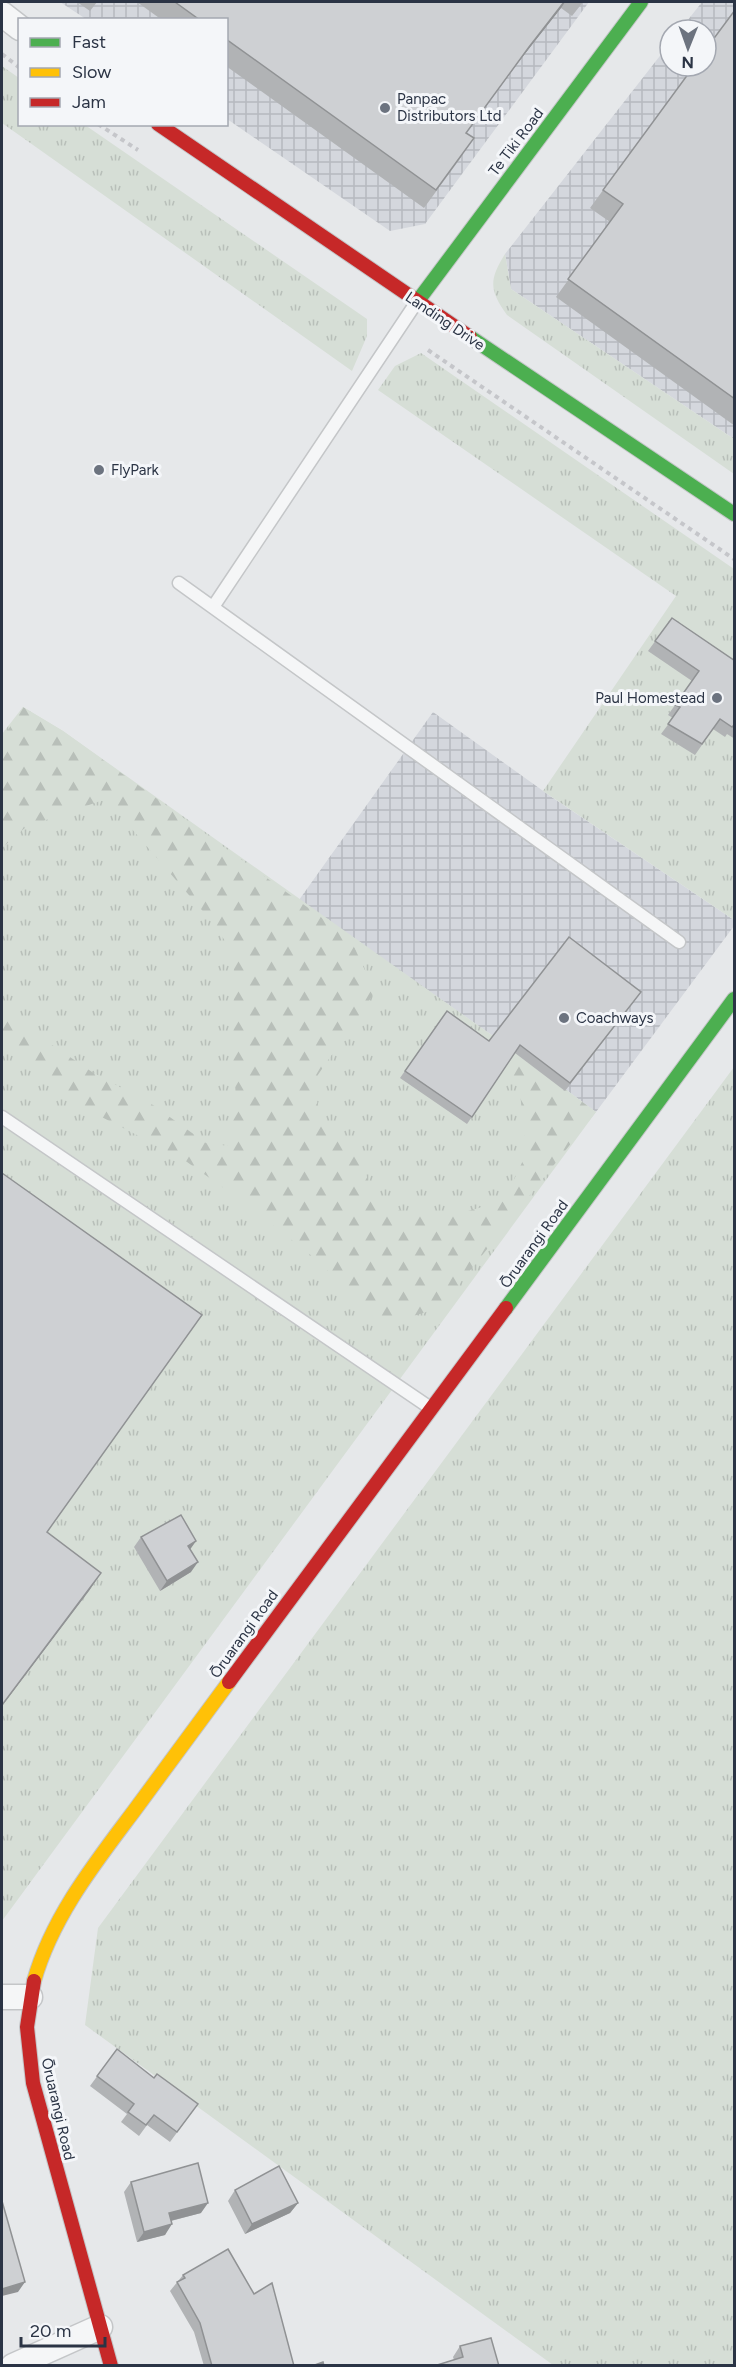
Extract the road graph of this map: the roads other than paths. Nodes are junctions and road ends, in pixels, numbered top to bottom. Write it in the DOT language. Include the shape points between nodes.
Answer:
graph roads {
  1 [pos="641,2"];
  2 [pos="2,14"];
  3 [pos="18,26"];
  4 [pos="161,126"];
  5 [pos="417,302"];
  6 [pos="735,514"];
  7 [pos="179,583"];
  8 [pos="213,607"];
  9 [pos="679,942"];
  10 [pos="735,999"];
  11 [pos="2,1117"];
  12 [pos="433,1409"];
  13 [pos="2,1997"];
  14 [pos="30,1997"];
  15 [pos="100,2326"];
  16 [pos="13,2366"];
  17 [pos="111,2366"];
  1 -- 5 [label="street, Te Tiki Road"];
  2 -- 3 [label="street"];
  4 -- 5 [label="street, Landing Drive"];
  5 -- 6 [label="street, Landing Drive"];
  5 -- 8 [label="lane"];
  7 -- 8 [label="lane"];
  8 -- 9 [label="lane"];
  10 -- 12 [label="street, Ōruarangi Road"];
  11 -- 12 [label="lane"];
  12 -- 14 [label="street, Ōruarangi Road" via="83,1882 51,1935"];
  13 -- 14 [label="street"];
  14 -- 15 [label="street, Ōruarangi Road" via="26,2039 33,2084"];
  15 -- 16 [label="street"];
  15 -- 17 [label="street, Ōruarangi Road"];
}
